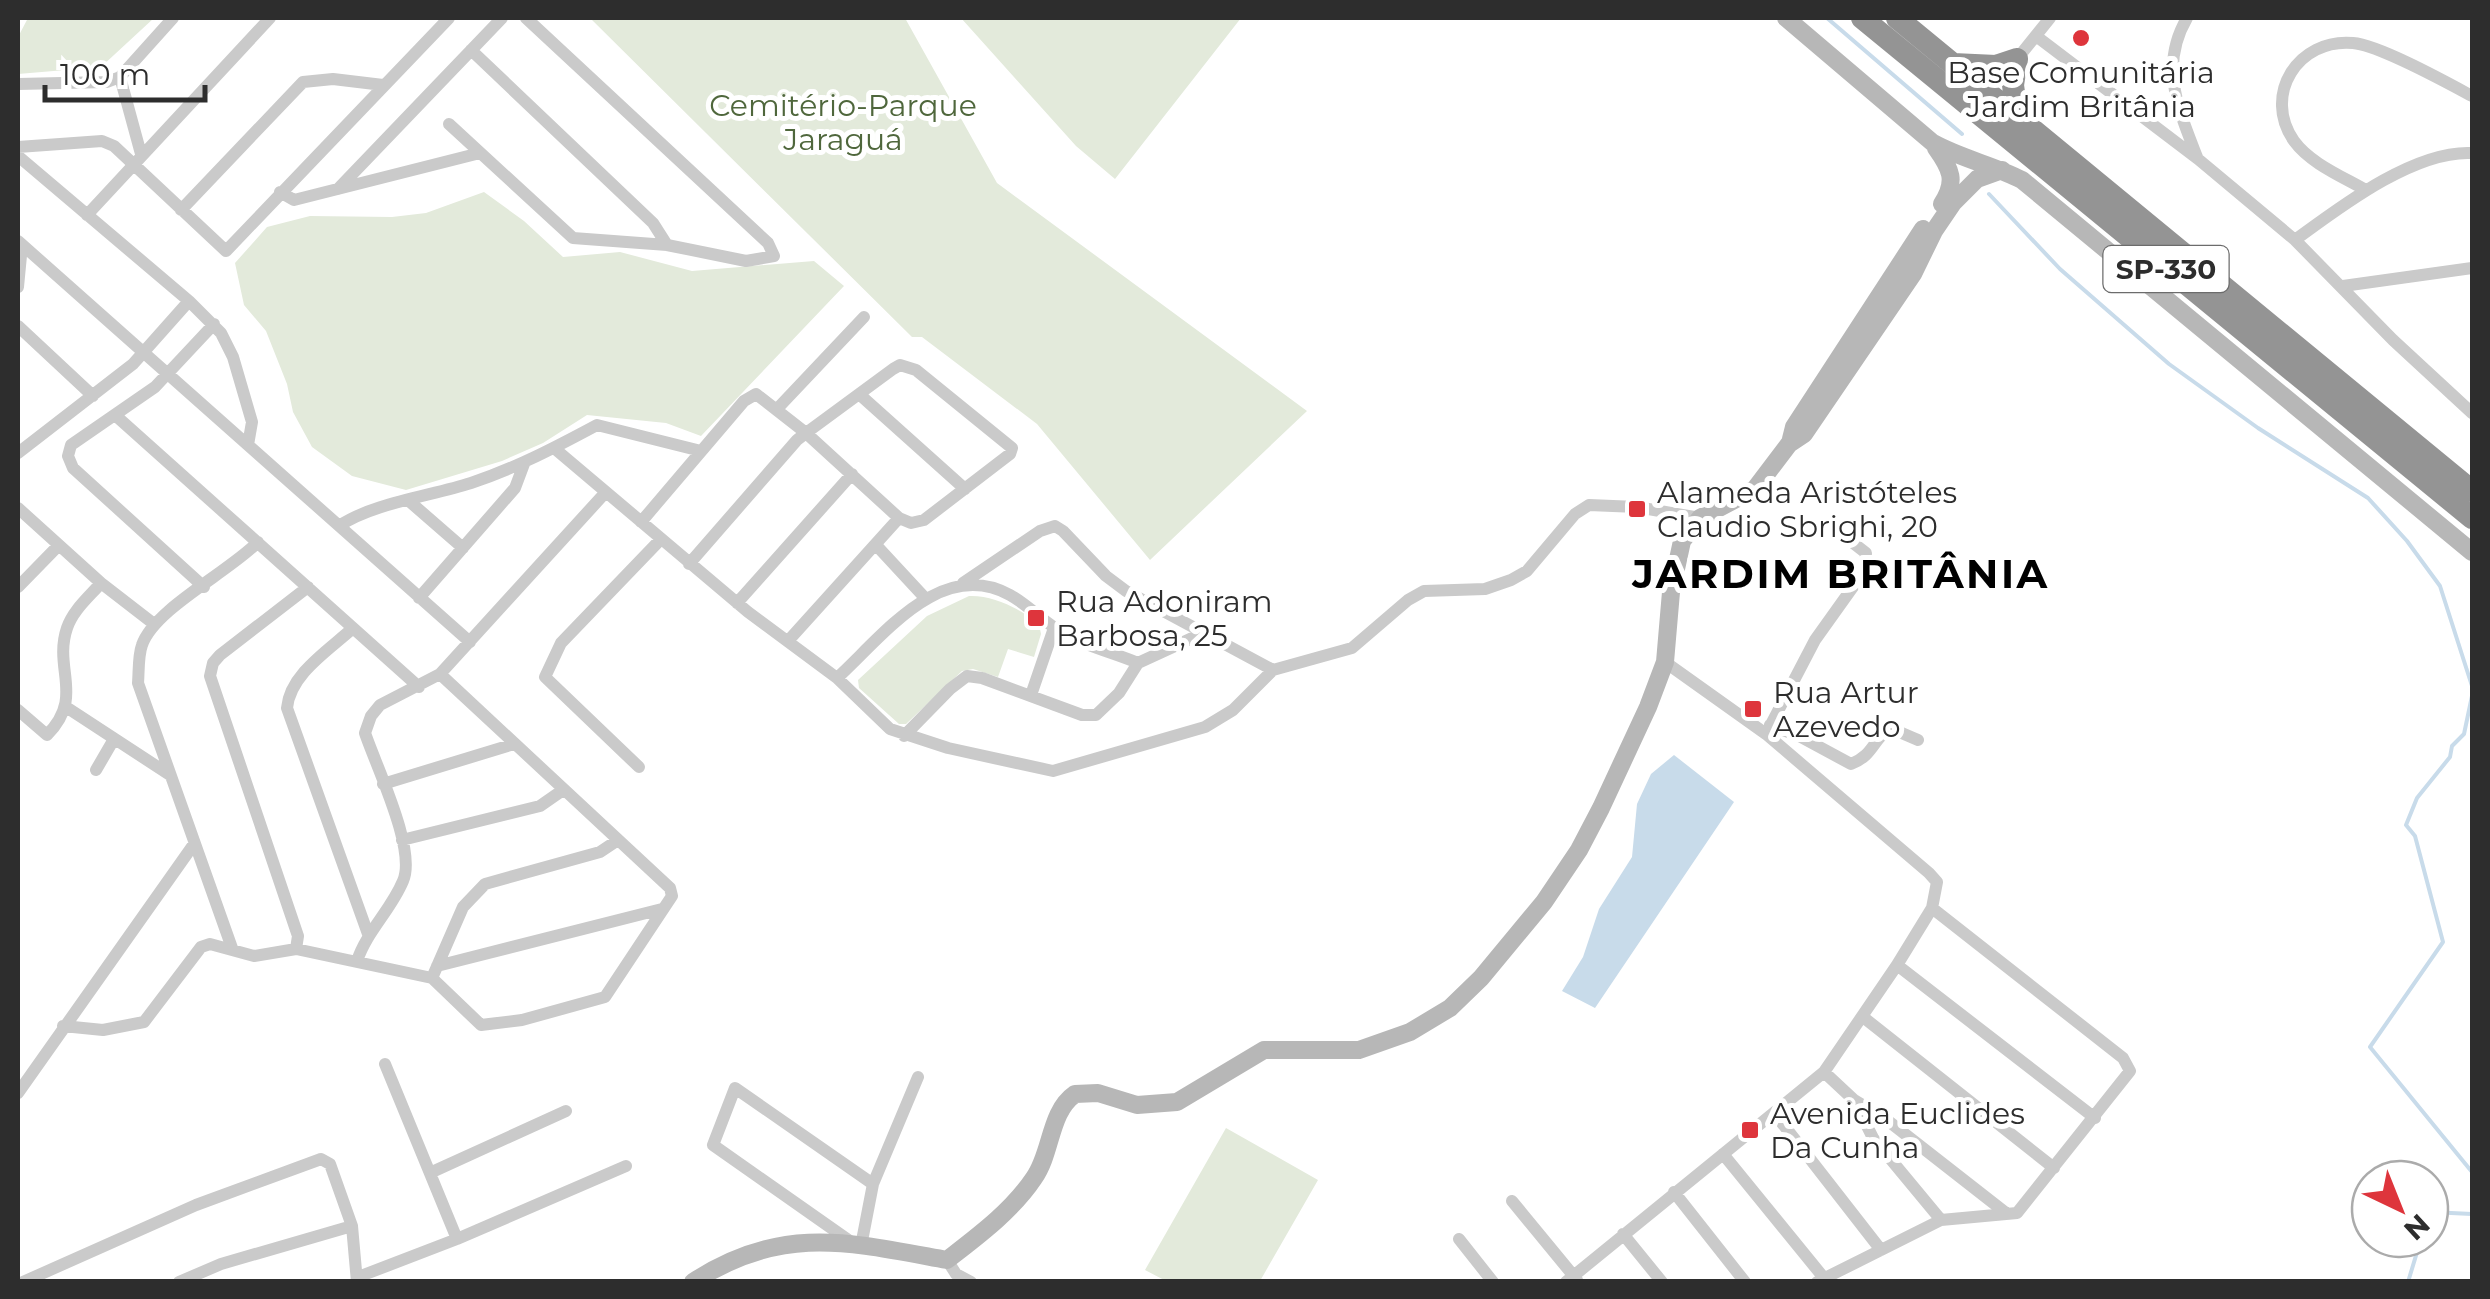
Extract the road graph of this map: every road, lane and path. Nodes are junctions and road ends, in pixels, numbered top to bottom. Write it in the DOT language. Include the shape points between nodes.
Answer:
graph roads {
  1 [pos="173,18"];
  2 [pos="270,18"];
  3 [pos="449,18"];
  4 [pos="502,18"];
  5 [pos="526,18"];
  6 [pos="1786,18"];
  7 [pos="1862,18"];
  8 [pos="1897,18"];
  9 [pos="2050,18"];
  10 [pos="2188,18"];
  11 [pos="2036,36"];
  12 [pos="471,50"];
  13 [pos="2017,59"];
  14 [pos="1953,64"];
  15 [pos="120,76"];
  16 [pos="18,84"];
  17 [pos="383,86"];
  18 [pos="2472,96"];
  19 [pos="2017,116"];
  20 [pos="449,124"];
  21 [pos="1932,143"];
  22 [pos="18,147"];
  23 [pos="480,152"];
  24 [pos="2472,153"];
  25 [pos="18,156"];
  26 [pos="138,158"];
  27 [pos="2198,159"];
  28 [pos="2002,170"];
  29 [pos="338,189"];
  30 [pos="2364,189"];
  31 [pos="280,192"];
  32 [pos="182,210"];
  33 [pos="87,215"];
  34 [pos="2295,240"];
  35 [pos="20,243"];
  36 [pos="667,245"];
  37 [pos="2472,268"];
  38 [pos="2343,286"];
  39 [pos="18,287"];
  40 [pos="188,301"];
  41 [pos="864,318"];
  42 [pos="214,324"];
  43 [pos="18,326"];
  44 [pos="143,352"];
  45 [pos="168,374"];
  46 [pos="859,394"];
  47 [pos="93,396"];
  48 [pos="777,409"];
  49 [pos="2472,414"];
  50 [pos="114,415"];
  51 [pos="806,433"];
  52 [pos="1789,444"];
  53 [pos="248,445"];
  54 [pos="554,448"];
  55 [pos="701,451"];
  56 [pos="18,453"];
  57 [pos="524,464"];
  58 [pos="852,474"];
  59 [pos="965,488"];
  60 [pos="2472,491"];
  61 [pos="605,492"];
  62 [pos="409,501"];
  63 [pos="18,508"];
  64 [pos="899,518"];
  65 [pos="1700,518"];
  66 [pos="2472,518"];
  67 [pos="641,522"];
  68 [pos="339,526"];
  69 [pos="1843,535"];
  70 [pos="661,539"];
  71 [pos="258,542"];
  72 [pos="59,545"];
  73 [pos="876,545"];
  74 [pos="463,548"];
  75 [pos="2472,552"];
  76 [pos="689,564"];
  77 [pos="100,582"];
  78 [pos="963,583"];
  79 [pos="204,586"];
  80 [pos="18,587"];
  81 [pos="308,587"];
  82 [pos="420,598"];
  83 [pos="926,599"];
  84 [pos="737,604"];
  85 [pos="154,624"];
  86 [pos="353,628"];
  87 [pos="1054,628"];
  88 [pos="1202,634"];
  89 [pos="788,641"];
  90 [pos="470,642"];
  91 [pos="1665,662"];
  92 [pos="1138,663"];
  93 [pos="1273,670"];
  94 [pos="440,674"];
  95 [pos="837,678"];
  96 [pos="419,687"];
  97 [pos="1031,695"];
  98 [pos="66,707"];
  99 [pos="18,710"];
  100 [pos="1768,730"];
  101 [pos="904,736"];
  102 [pos="114,739"];
  103 [pos="1918,740"];
  104 [pos="514,744"];
  105 [pos="639,767"];
  106 [pos="96,770"];
  107 [pos="170,775"];
  108 [pos="383,784"];
  109 [pos="563,790"];
  110 [pos="402,840"];
  111 [pos="618,840"];
  112 [pos="194,844"];
  113 [pos="1932,908"];
  114 [pos="662,909"];
  115 [pos="368,934"];
  116 [pos="232,948"];
  117 [pos="296,949"];
  118 [pos="357,962"];
  119 [pos="1898,965"];
  120 [pos="434,972"];
  121 [pos="1863,1017"];
  122 [pos="63,1026"];
  123 [pos="385,1064"];
  124 [pos="1824,1072"];
  125 [pos="918,1077"];
  126 [pos="18,1094"];
  127 [pos="1854,1100"];
  128 [pos="566,1111"];
  129 [pos="1775,1114"];
  130 [pos="2095,1118"];
  131 [pos="1722,1154"];
  132 [pos="626,1166"];
  133 [pos="2054,1168"];
  134 [pos="432,1172"];
  135 [pos="873,1184"];
  136 [pos="1674,1192"];
  137 [pos="1512,1201"];
  138 [pos="2006,1213"];
  139 [pos="1941,1220"];
  140 [pos="352,1226"];
  141 [pos="1624,1234"];
  142 [pos="457,1239"];
  143 [pos="1458,1239"];
  144 [pos="859,1246"];
  145 [pos="1882,1250"];
  146 [pos="948,1260"];
  147 [pos="357,1279"];
  148 [pos="1573,1280"];
  149 [pos="1820,1280"];
  150 [pos="23,1282"];
  151 [pos="179,1282"];
  152 [pos="693,1282"];
  153 [pos="970,1282"];
  154 [pos="1492,1282"];
  155 [pos="1662,1282"];
  156 [pos="1746,1282"];
  1 -- 15 [label="street"];
  2 -- 26 [label="street"];
  3 -- 17 [label="street"];
  4 -- 12 [label="street"];
  5 -- 36 [label="street" via="768,243 774,256 746,261"];
  6 -- 21 [label="main road"];
  7 -- 66 [label="highway, SP-330"];
  8 -- 14 [label="highway, SP-330"];
  9 -- 11 [label="street"];
  10 -- 27 [label="street" via="2171,65"];
  11 -- 13 [label="street"];
  11 -- 27 [label="street"];
  12 -- 29 [label="street"];
  12 -- 36 [label="street" via="654,223"];
  13 -- 14 [label="highway" via="1996,66"];
  13 -- 19 [label="highway"];
  14 -- 19 [label="highway, SP-330"];
  15 -- 16 [label="street"];
  15 -- 26 [label="street"];
  17 -- 31 [label="street"];
  17 -- 32 [label="street" via="302,82"];
  18 -- 30 [label="street" via="2357,43 2332,42 2292,68 2280,100 2288,132 2311,157"];
  19 -- 60 [label="highway, SP-330"];
  20 -- 23 [label="street"];
  21 -- 28 [label="main road"];
  21 -- 52 [label="main road" via="1950,168 1950,190"];
  22 -- 26 [label="street" via="102,141"];
  23 -- 29 [label="street"];
  23 -- 36 [label="street" via="573,238"];
  24 -- 30 [label="street" via="2450,153"];
  25 -- 33 [label="street"];
  26 -- 32 [label="street"];
  26 -- 33 [label="street"];
  27 -- 34 [label="street"];
  28 -- 52 [label="main road" via="1977,179 1953,203 1913,274 1804,434"];
  28 -- 75 [label="main road" via="2040,194"];
  29 -- 31 [label="street" via="294,200"];
  30 -- 34 [label="street"];
  31 -- 32 [label="street" via="226,251"];
  33 -- 40 [label="street"];
  34 -- 38 [label="street"];
  35 -- 39 [label="street"];
  35 -- 44 [label="street"];
  37 -- 38 [label="street"];
  38 -- 49 [label="street"];
  40 -- 42 [label="street"];
  40 -- 44 [label="street"];
  41 -- 48 [label="street"];
  42 -- 45 [label="street"];
  42 -- 53 [label="street" via="233,357 252,422"];
  43 -- 47 [label="street"];
  44 -- 45 [label="street"];
  44 -- 47 [label="street"];
  45 -- 50 [label="street"];
  45 -- 53 [label="street"];
  46 -- 51 [label="street"];
  46 -- 59 [label="street"];
  46 -- 59 [label="street" via="905,364 1012,447"];
  47 -- 56 [label="street"];
  48 -- 51 [label="street"];
  48 -- 55 [label="street" via="756,394"];
  50 -- 71 [label="street"];
  50 -- 79 [label="street" via="71,444 72,468"];
  51 -- 58 [label="street"];
  51 -- 76 [label="street"];
  52 -- 65 [label="main road" via="1755,489"];
  53 -- 68 [label="street"];
  54 -- 55 [label="street" via="598,425"];
  54 -- 57 [label="street"];
  54 -- 61 [label="street"];
  55 -- 67 [label="street"];
  57 -- 62 [label="street"];
  57 -- 74 [label="street" via="516,488"];
  58 -- 64 [label="street"];
  58 -- 84 [label="street"];
  59 -- 64 [label="street" via="920,522"];
  61 -- 67 [label="street"];
  61 -- 90 [label="street"];
  62 -- 68 [label="street"];
  62 -- 74 [label="street"];
  63 -- 72 [label="street"];
  64 -- 73 [label="street"];
  65 -- 91 [label="main road" via="1676,558"];
  65 -- 93 [label="street" via="1589,505 1511,580 1467,592 1424,590 1352,648"];
  67 -- 70 [label="street"];
  68 -- 82 [label="street"];
  69 -- 100 [label="street" via="1866,553 1866,570 1815,640"];
  70 -- 76 [label="street"];
  70 -- 105 [label="street" via="561,643 544,677"];
  71 -- 79 [label="street"];
  71 -- 81 [label="street"];
  72 -- 77 [label="street"];
  72 -- 80 [label="street"];
  73 -- 83 [label="street"];
  73 -- 89 [label="street"];
  74 -- 82 [label="street"];
  76 -- 84 [label="street"];
  77 -- 85 [label="street"];
  77 -- 98 [label="street" via="66,631"];
  78 -- 83 [label="street"];
  78 -- 87 [label="street" via="1012,596"];
  78 -- 88 [label="street" via="1055,526 1116,585"];
  79 -- 85 [label="street"];
  81 -- 86 [label="street"];
  81 -- 117 [label="street" via="220,655 210,676 298,936"];
  82 -- 90 [label="street"];
  83 -- 95 [label="street"];
  84 -- 89 [label="street"];
  85 -- 107 [label="street" via="140,649 138,683"];
  86 -- 96 [label="street"];
  86 -- 115 [label="street" via="298,679 287,708"];
  87 -- 92 [label="street"];
  87 -- 97 [label="street"];
  88 -- 92 [label="street"];
  88 -- 93 [label="street"];
  89 -- 95 [label="street"];
  90 -- 94 [label="street"];
  91 -- 100 [label="street"];
  91 -- 146 [label="main road" via="1579,850 1544,902 1450,1008 1410,1032 1359,1050 1264,1050 1177,1102 1137,1105 1098,1092 1075,1094 1062,1107 1043,1164 1026,1189"];
  92 -- 97 [label="street" via="1096,715"];
  93 -- 101 [label="street" via="1205,727 1053,771"];
  94 -- 96 [label="street"];
  94 -- 104 [label="street"];
  95 -- 101 [label="street"];
  96 -- 108 [label="street" via="385,701 368,721 365,733"];
  97 -- 101 [label="street" via="967,676"];
  98 -- 99 [label="street" via="47,735"];
  98 -- 102 [label="street"];
  100 -- 103 [label="street" via="1802,737 1852,764 1866,758 1890,728"];
  100 -- 113 [label="street" via="1929,873 1937,882"];
  102 -- 106 [label="street"];
  102 -- 107 [label="street"];
  104 -- 108 [label="street"];
  104 -- 109 [label="street"];
  107 -- 112 [label="street"];
  108 -- 110 [label="street"];
  109 -- 110 [label="street" via="540,806"];
  109 -- 111 [label="street"];
  110 -- 115 [label="street" via="403,881"];
  111 -- 114 [label="street" via="670,888"];
  111 -- 120 [label="street" via="600,852 485,884 463,907"];
  112 -- 116 [label="street"];
  112 -- 122 [label="street"];
  113 -- 119 [label="street"];
  113 -- 130 [label="street" via="2126,1062 2130,1071"];
  114 -- 120 [label="street"];
  114 -- 120 [label="street" via="605,997 522,1020 480,1026"];
  115 -- 118 [label="street"];
  116 -- 117 [label="street" via="254,956"];
  116 -- 122 [label="street" via="201,947 144,1022 103,1030"];
  117 -- 118 [label="street"];
  118 -- 120 [label="street"];
  119 -- 121 [label="street"];
  119 -- 130 [label="street"];
  121 -- 124 [label="street"];
  121 -- 133 [label="street"];
  122 -- 126 [label="street"];
  123 -- 134 [label="street"];
  124 -- 127 [label="street"];
  124 -- 129 [label="street"];
  125 -- 135 [label="street"];
  127 -- 138 [label="street"];
  127 -- 139 [label="street" via="1873,1138"];
  128 -- 134 [label="street"];
  129 -- 131 [label="street"];
  129 -- 145 [label="street"];
  130 -- 133 [label="street"];
  131 -- 136 [label="street"];
  131 -- 149 [label="street"];
  132 -- 142 [label="street"];
  133 -- 138 [label="street" via="2020,1211"];
  134 -- 142 [label="street"];
  135 -- 144 [label="street"];
  135 -- 144 [label="street" via="735,1088 714,1145"];
  136 -- 141 [label="street"];
  136 -- 156 [label="street"];
  137 -- 148 [label="street"];
  138 -- 139 [label="street"];
  139 -- 145 [label="street"];
  140 -- 147 [label="street"];
  140 -- 150 [label="street" via="330,1164 321,1159 196,1205"];
  140 -- 151 [label="street"];
  141 -- 148 [label="street"];
  141 -- 155 [label="street"];
  142 -- 147 [label="street"];
  143 -- 154 [label="street"];
  144 -- 146 [label="main road"];
  144 -- 152 [label="main road" via="778,1244 729,1259"];
  145 -- 149 [label="street"];
  146 -- 153 [label="street"];
}
